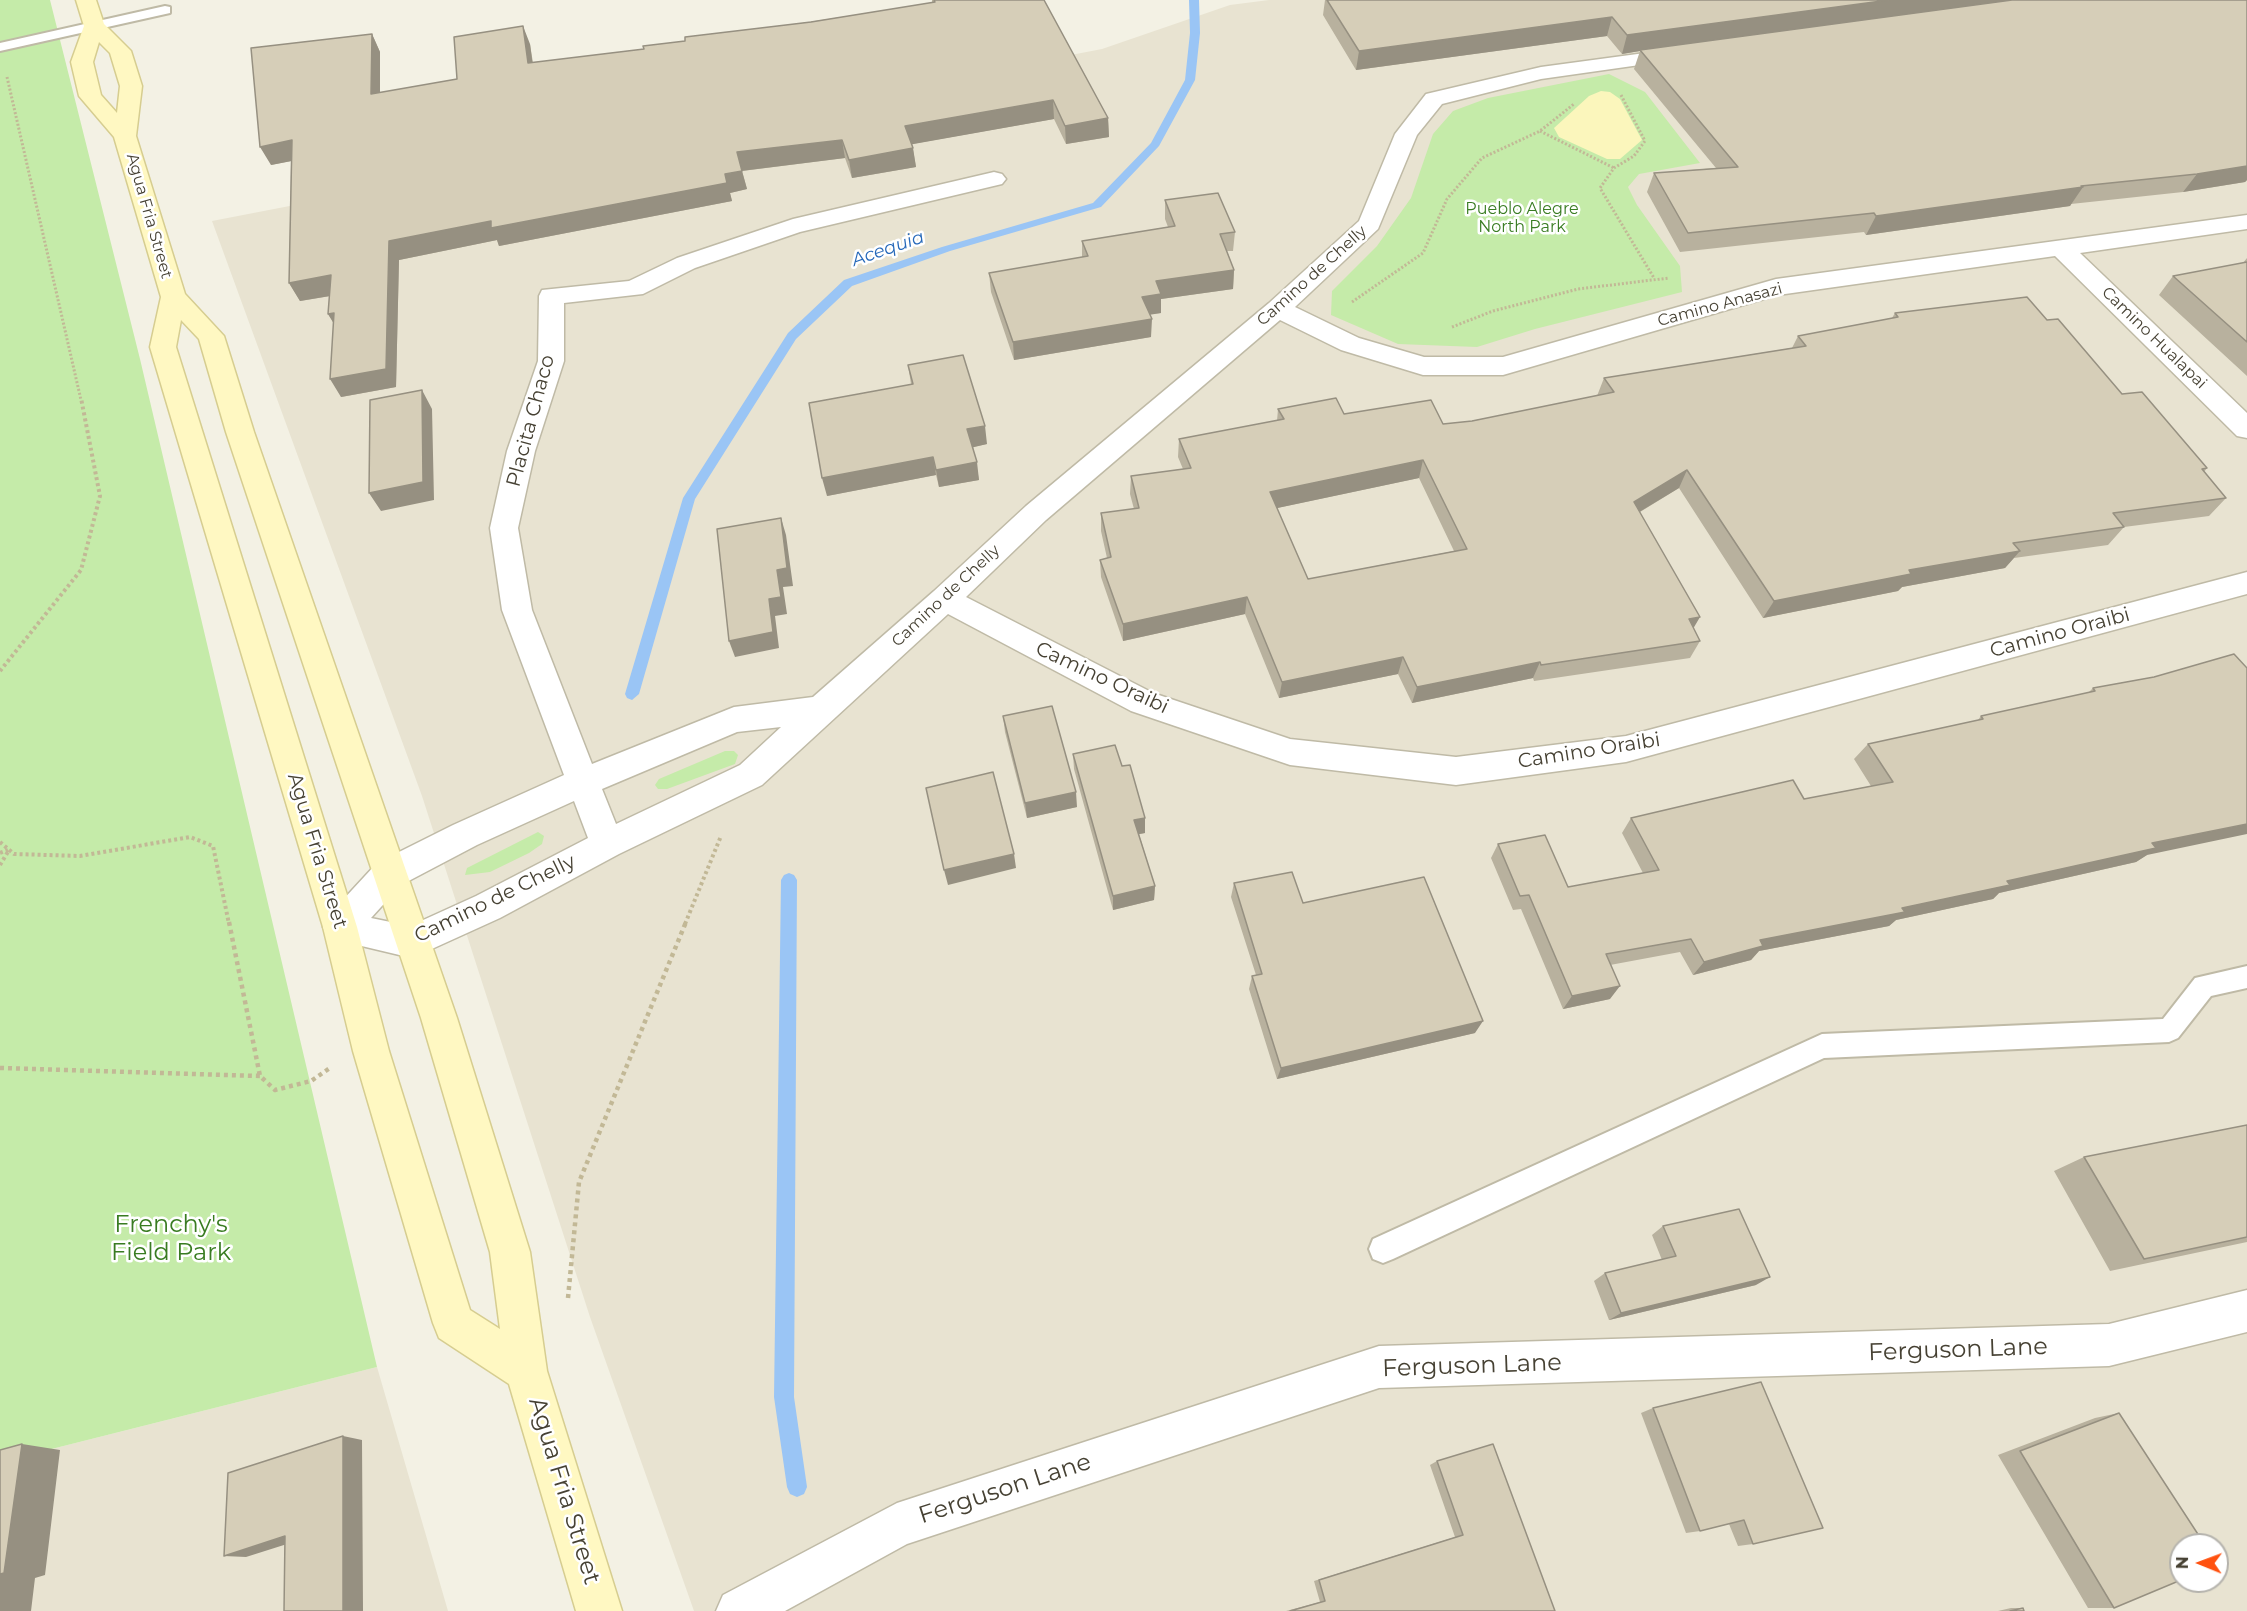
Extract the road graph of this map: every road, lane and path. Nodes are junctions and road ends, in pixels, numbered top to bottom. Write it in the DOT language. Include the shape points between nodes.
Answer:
graph roads {
  1 [pos="86,0"];
  2 [pos="165,10"];
  3 [pos="94,26"];
  4 [pos="2,47"];
  5 [pos="1703,51"];
  6 [pos="1620,94"];
  7 [pos="1577,102"];
  8 [pos="1540,131"];
  9 [pos="125,136"];
  10 [pos="1614,168"];
  11 [pos="994,179"];
  12 [pos="2247,222"];
  13 [pos="2061,248"];
  14 [pos="1654,278"];
  15 [pos="1672,279"];
  16 [pos="173,297"];
  17 [pos="1359,308"];
  18 [pos="1278,309"];
  19 [pos="1449,328"];
  20 [pos="2247,429"];
  21 [pos="2247,583"];
  22 [pos="945,599"];
  23 [pos="0,670"];
  24 [pos="821,709"];
  25 [pos="583,782"];
  26 [pos="723,833"];
  27 [pos="0,842"];
  28 [pos="607,844"];
  29 [pos="9,850"];
  30 [pos="0,853"];
  31 [pos="0,865"];
  32 [pos="389,874"];
  33 [pos="339,927"];
  34 [pos="412,942"];
  35 [pos="2247,977"];
  36 [pos="0,1068"];
  37 [pos="331,1068"];
  38 [pos="260,1076"];
  39 [pos="1383,1250"];
  40 [pos="567,1306"];
  41 [pos="2247,1311"];
  42 [pos="526,1371"];
  43 [pos="599,1611"];
  44 [pos="740,1611"];
  1 -- 3 [label="street, Agua Fria Street"];
  2 -- 3 [label="lane"];
  3 -- 4 [label="lane"];
  3 -- 9 [label="street, Agua Fria Street" via="120,51 130,86"];
  3 -- 9 [label="street, Agua Fria Street" via="82,62 90,96"];
  4 -- 23 [label="path" via="100,496 81,570"];
  5 -- 18 [label="street, Camino de Chelly" via="1541,73 1434,99 1406,134 1370,224"];
  6 -- 10 [label="path" via="1645,141 1634,156"];
  7 -- 8 [label="path"];
  8 -- 10 [label="path"];
  8 -- 17 [label="path" via="1482,158 1447,199 1423,253 1350,303"];
  9 -- 16 [label="street, Agua Fria Street"];
  10 -- 14 [label="path" via="1600,188"];
  11 -- 25 [label="street, Placita Chaco" via="792,226 686,263 634,288 551,296 551,361 520,451 504,528 517,610"];
  12 -- 13 [label="street, Camino Anasazi"];
  13 -- 18 [label="street, Camino Anasazi" via="1776,287 1503,366 1423,366 1350,344"];
  13 -- 20 [label="street, Camino Hualapai"];
  14 -- 15 [label="path"];
  14 -- 19 [label="path" via="1578,289 1493,311"];
  16 -- 32 [label="street, Agua Fria Street" via="211,336"];
  16 -- 33 [label="street, Agua Fria Street" via="163,347"];
  18 -- 22 [label="street, Camino de Chelly" via="1036,513"];
  21 -- 22 [label="street, Camino Oraibi" via="1626,749 1456,771 1290,752 1142,702"];
  22 -- 24 [label="street, Camino de Chelly"];
  24 -- 25 [label="street" via="734,720"];
  24 -- 28 [label="street, Camino de Chelly" via="751,775"];
  25 -- 28 [label="street, Placita Chaco"];
  25 -- 32 [label="street"];
  26 -- 40 [label="path" via="579,1182"];
  27 -- 29 [label="path"];
  28 -- 34 [label="street, Camino de Chelly"];
  29 -- 30 [label="path"];
  29 -- 31 [label="path"];
  29 -- 38 [label="path" via="14,854 80,856 190,837 213,846"];
  32 -- 33 [label="street"];
  32 -- 34 [label="street, Agua Fria Street"];
  33 -- 34 [label="street, Camino de Chelly"];
  33 -- 42 [label="street, Agua Fria Street" via="371,1051 454,1323"];
  34 -- 42 [label="street, Agua Fria Street" via="510,1252"];
  35 -- 39 [label="lane" via="2204,986 2169,1030 1822,1046"];
  36 -- 38 [label="path"];
  37 -- 38 [label="path" via="311,1081 275,1090"];
  41 -- 44 [label="street, Ferguson Lane" via="2109,1345 1379,1367 897,1525"];
  42 -- 43 [label="street, Agua Fria Street"];
}
